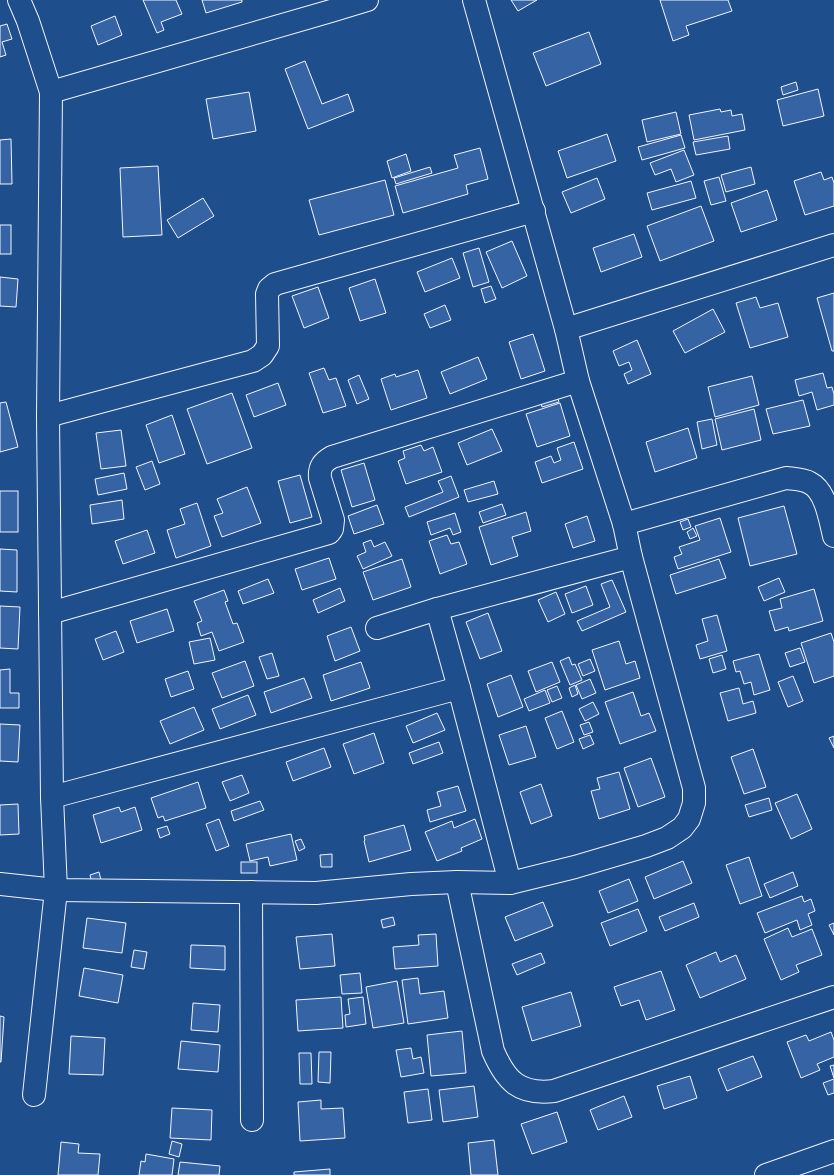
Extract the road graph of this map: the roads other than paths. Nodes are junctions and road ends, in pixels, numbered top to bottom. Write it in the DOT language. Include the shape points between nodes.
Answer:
graph roads {
  1 [pos="19,0"];
  2 [pos="367,0"];
  3 [pos="474,0"];
  4 [pos="51,92"];
  5 [pos="534,211"];
  6 [pos="834,245"];
  7 [pos="566,329"];
  8 [pos="578,381"];
  9 [pos="48,416"];
  10 [pos="624,524"];
  11 [pos="834,536"];
  12 [pos="631,557"];
  13 [pos="437,609"];
  14 [pos="50,613"];
  15 [pos="377,628"];
  16 [pos="459,688"];
  17 [pos="52,797"];
  18 [pos="458,882"];
  19 [pos="510,883"];
  20 [pos="0,884"];
  21 [pos="56,890"];
  22 [pos="251,892"];
  23 [pos="834,997"];
  24 [pos="34,1096"];
  25 [pos="252,1120"];
  26 [pos="834,1151"];
  27 [pos="834,1166"];
  28 [pos="767,1175"];
  1 -- 4 [label="street"];
  2 -- 4 [label="street"];
  3 -- 5 [label="street"];
  4 -- 9 [label="street"];
  5 -- 7 [label="street"];
  5 -- 9 [label="street" via="275,284 267,294 268,346 262,355 253,361"];
  6 -- 7 [label="street"];
  7 -- 8 [label="street"];
  8 -- 10 [label="street"];
  8 -- 14 [label="street" via="332,457 320,466 319,472 333,520 329,533"];
  9 -- 14 [label="street"];
  10 -- 11 [label="street" via="793,478 811,483 820,491"];
  10 -- 12 [label="street"];
  12 -- 13 [label="street"];
  12 -- 19 [label="street" via="694,788 694,803 689,819 682,828 667,838 646,846"];
  13 -- 15 [label="street"];
  13 -- 16 [label="street"];
  14 -- 17 [label="street"];
  16 -- 17 [label="street"];
  16 -- 19 [label="street"];
  17 -- 21 [label="street"];
  18 -- 19 [label="street"];
  18 -- 22 [label="street" via="316,893"];
  18 -- 23 [label="street" via="492,1051 512,1082 528,1090 554,1091"];
  20 -- 21 [label="street"];
  21 -- 22 [label="street"];
  21 -- 24 [label="street"];
  22 -- 25 [label="street"];
  26 -- 28 [label="street"];
  27 -- 28 [label="street" via="806,1174"];
}
